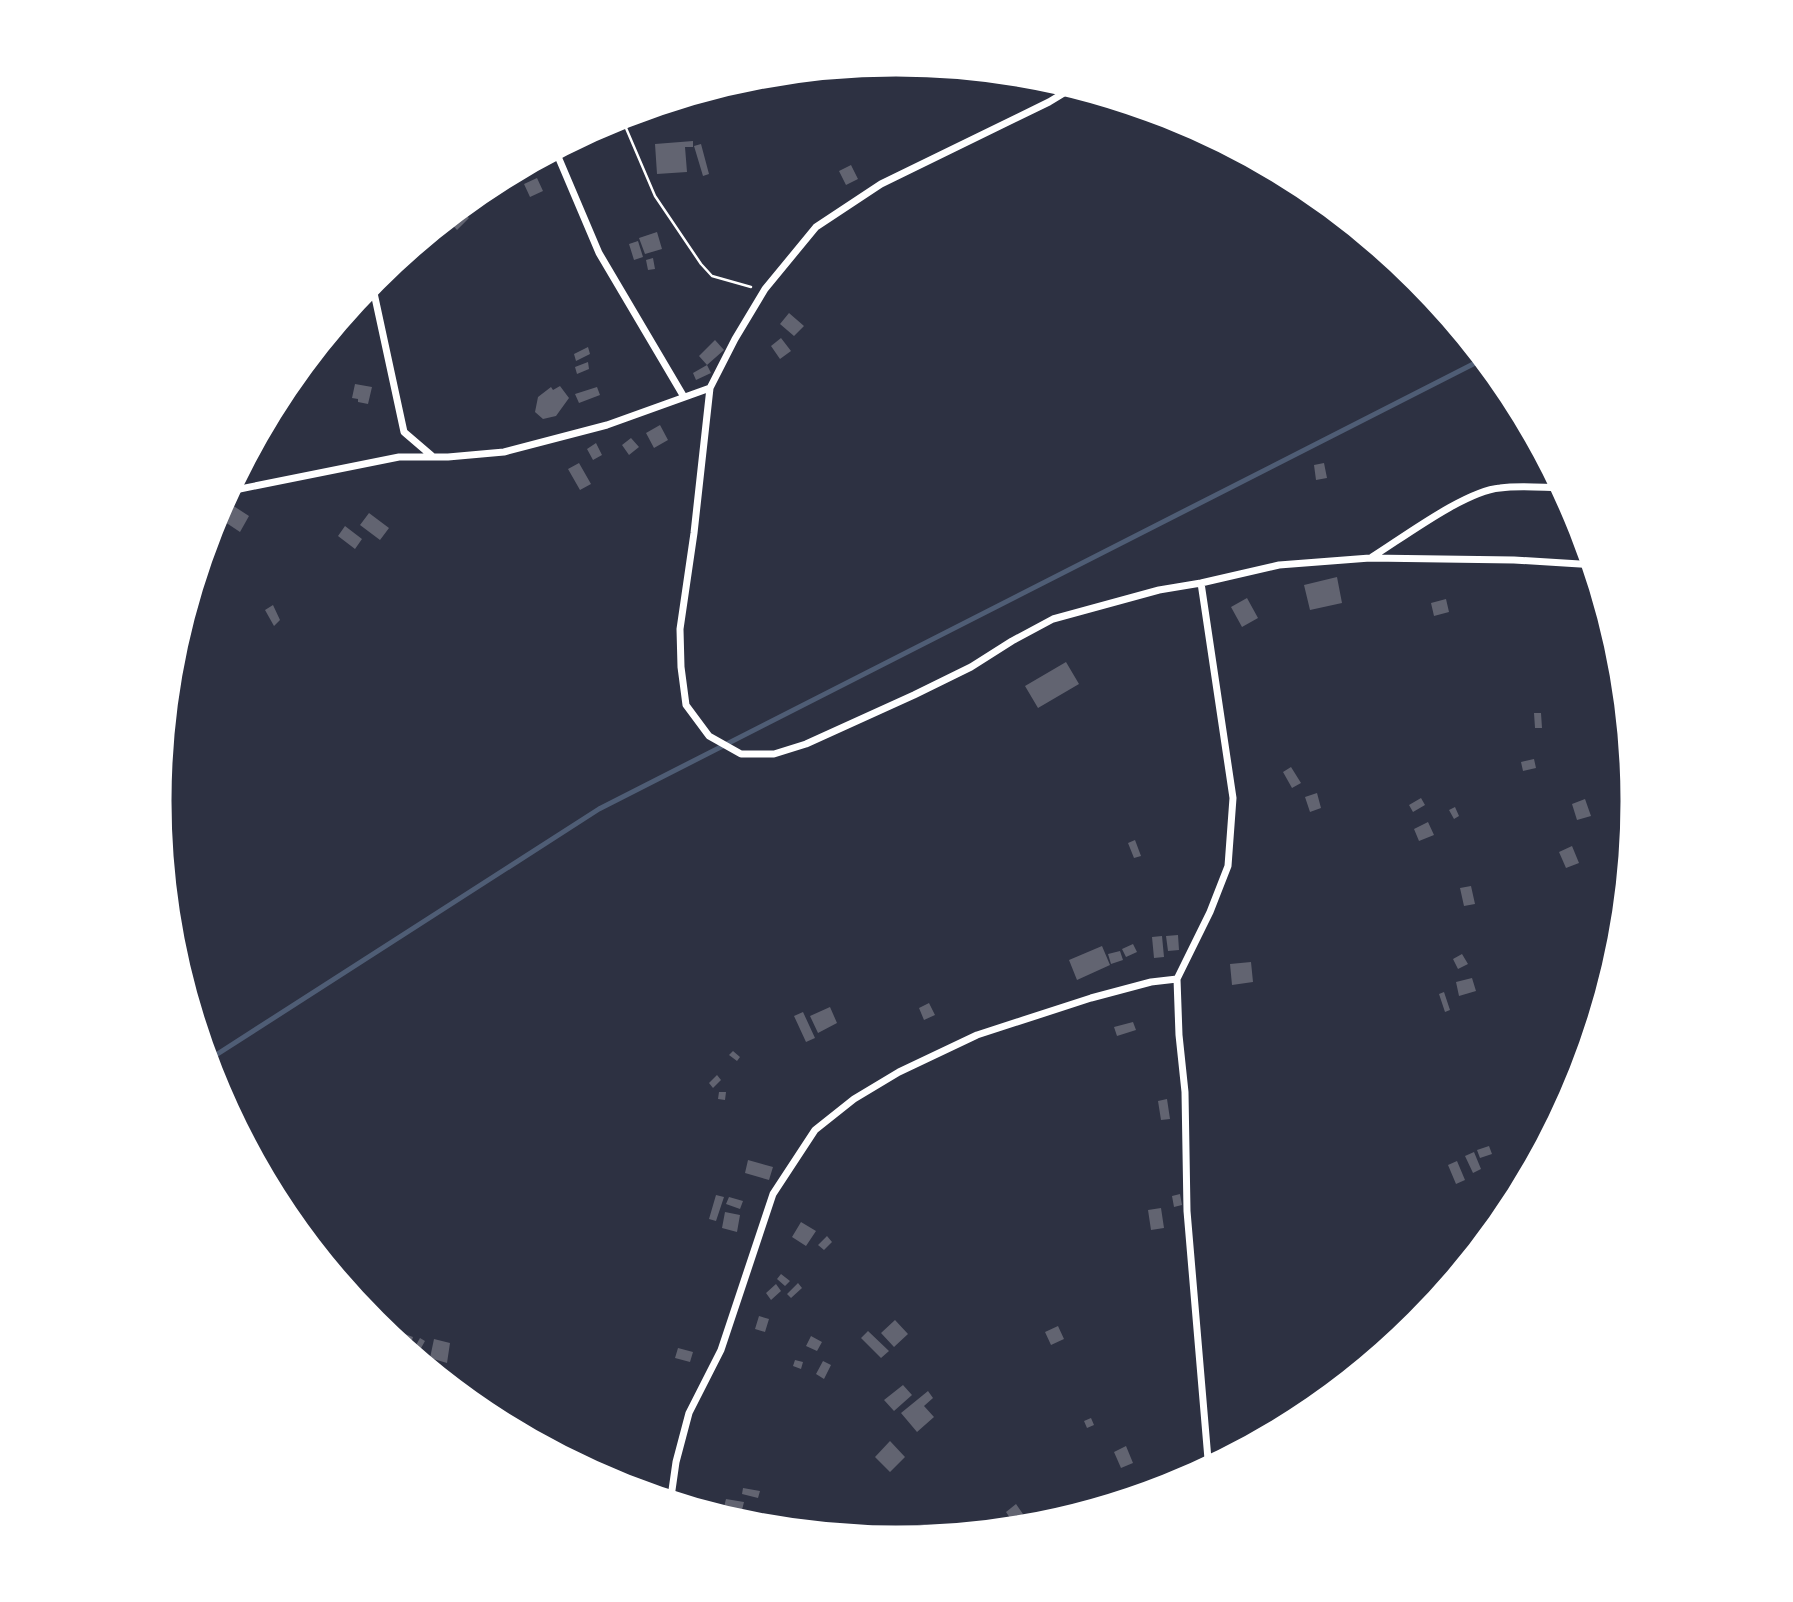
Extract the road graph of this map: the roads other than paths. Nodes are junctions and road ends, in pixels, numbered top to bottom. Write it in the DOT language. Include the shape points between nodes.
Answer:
graph roads {
  1 [pos="1065,92"];
  2 [pos="558,155"];
  3 [pos="374,293"];
  4 [pos="710,388"];
  5 [pos="684,397"];
  6 [pos="432,457"];
  7 [pos="1555,488"];
  8 [pos="237,490"];
  9 [pos="1370,558"];
  10 [pos="1586,564"];
  11 [pos="1201,583"];
  12 [pos="1177,979"];
  13 [pos="1208,1460"];
  14 [pos="671,1495"];
  1 -- 4 [label="street" via="881,184 816,227 765,289"];
  2 -- 5 [label="street" via="599,253"];
  3 -- 6 [label="street" via="404,432"];
  4 -- 5 [label="street"];
  4 -- 11 [label="street" via="680,629 681,667 686,705 709,736 741,754 774,754 806,744 971,667 1053,619"];
  5 -- 6 [label="street" via="607,425 515,449"];
  6 -- 8 [label="street" via="399,457"];
  7 -- 9 [label="street" via="1480,492"];
  9 -- 10 [label="street"];
  9 -- 11 [label="street" via="1279,565"];
  11 -- 12 [label="street" via="1230,771 1232,824 1228,866"];
  12 -- 13 [label="street" via="1186,1104 1187,1211"];
  12 -- 14 [label="street" via="1129,988 977,1035 898,1072 815,1129 773,1194 720,1350 689,1413"];
}
